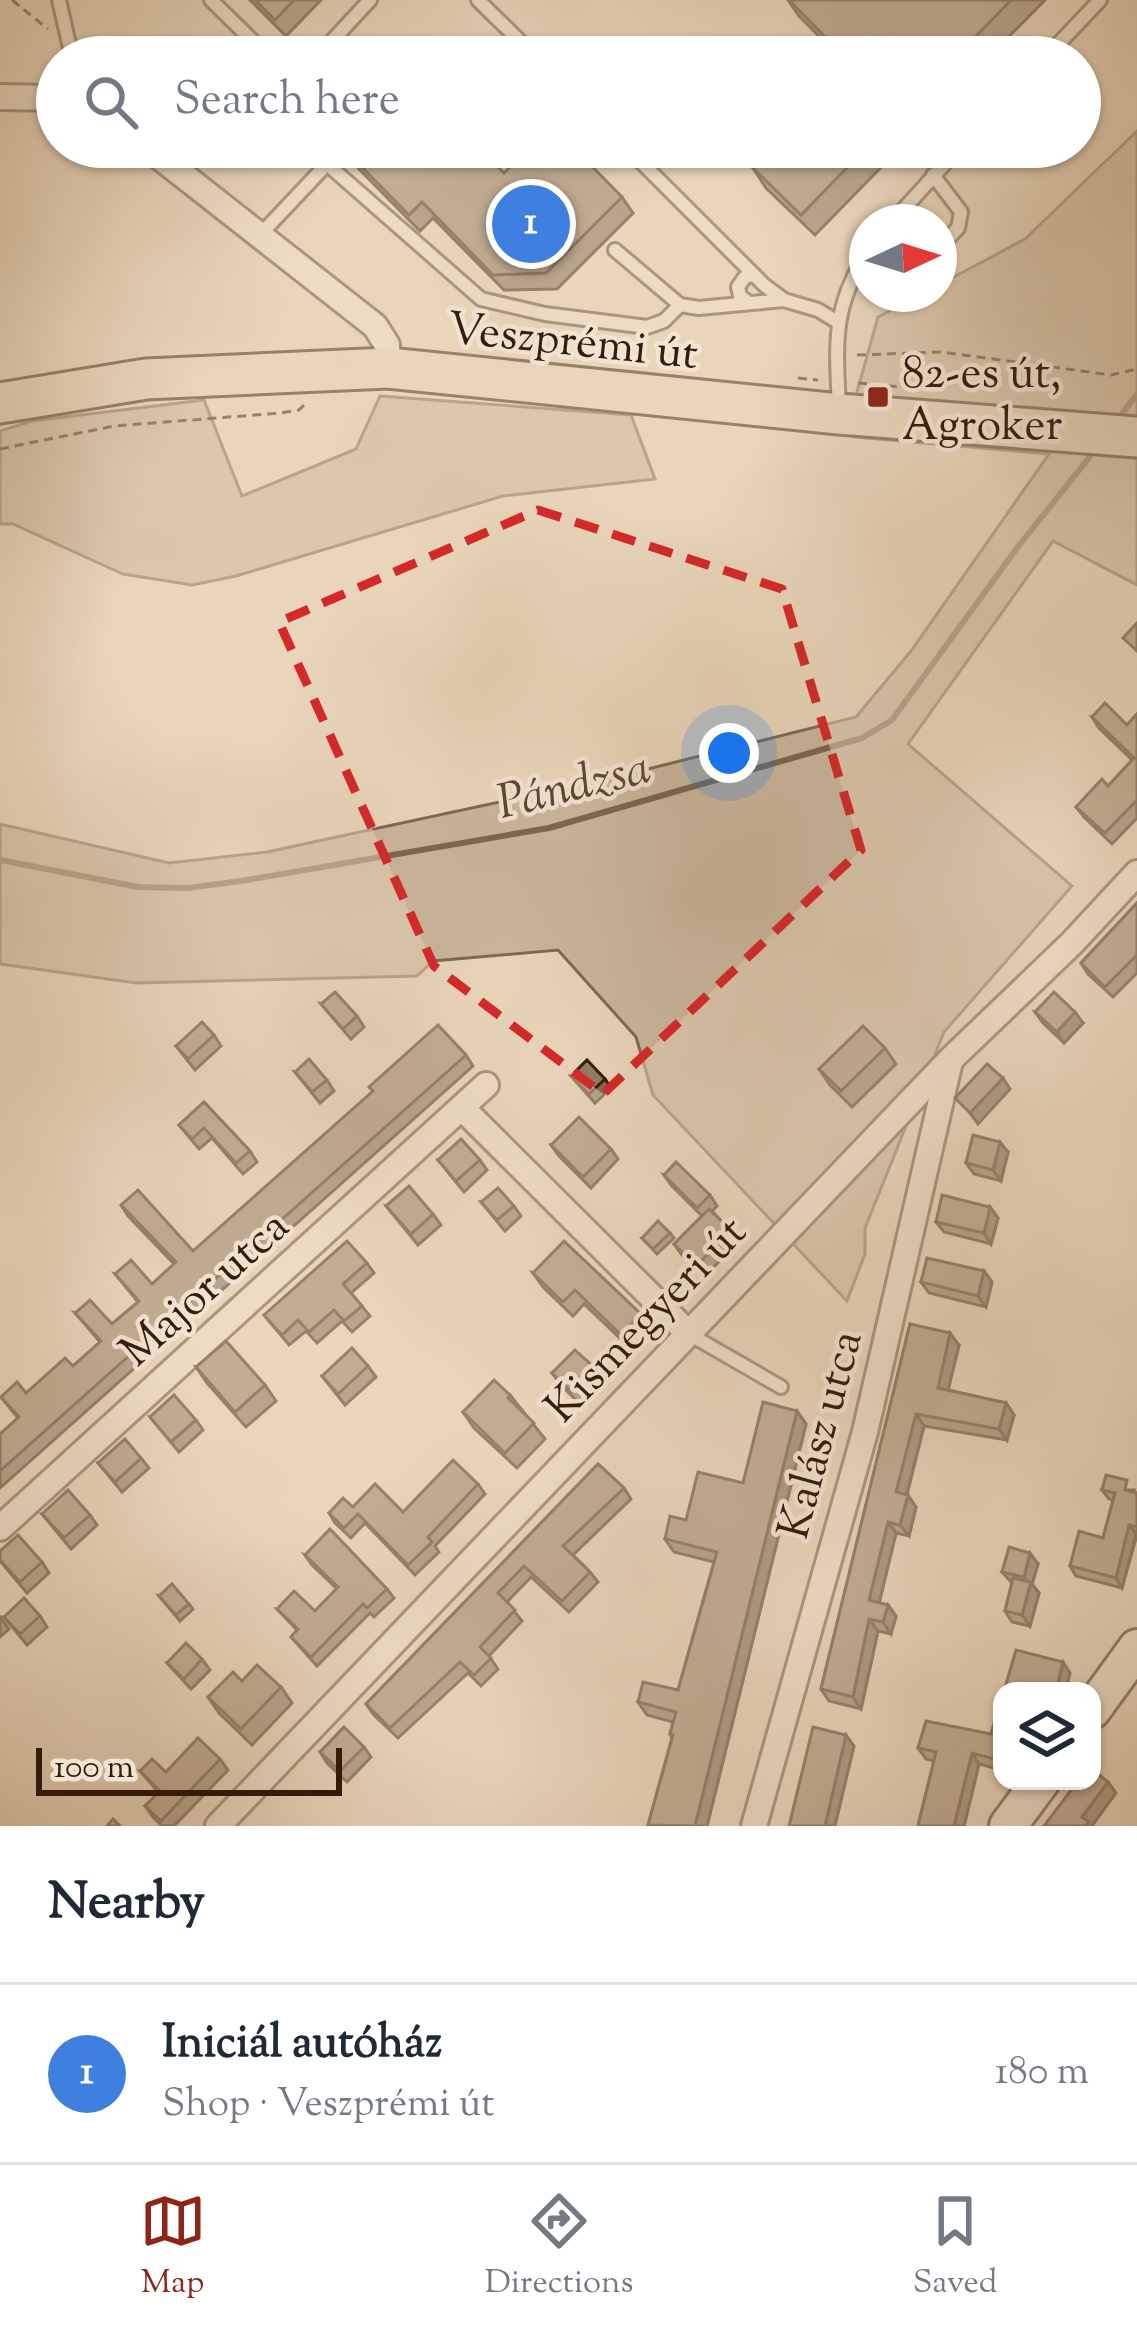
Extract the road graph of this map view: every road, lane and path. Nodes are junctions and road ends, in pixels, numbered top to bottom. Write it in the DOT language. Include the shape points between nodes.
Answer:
graph roads {
  1 [pos="12,0"];
  2 [pos="59,0"];
  3 [pos="211,0"];
  4 [pos="370,0"];
  5 [pos="478,0"];
  6 [pos="1100,0"];
  7 [pos="61,36"];
  8 [pos="65,36"];
  9 [pos="247,36"];
  10 [pos="337,36"];
  11 [pos="515,36"];
  12 [pos="1066,36"];
  13 [pos="0,97"];
  14 [pos="36,98"];
  15 [pos="174,168"];
  16 [pos="323,168"];
  17 [pos="332,168"];
  18 [pos="647,168"];
  19 [pos="940,168"];
  20 [pos="933,176"];
  21 [pos="908,204"];
  22 [pos="955,204"];
  23 [pos="260,235"];
  24 [pos="615,250"];
  25 [pos="754,275"];
  26 [pos="849,295"];
  27 [pos="784,300"];
  28 [pos="750,303"];
  29 [pos="680,305"];
  30 [pos="836,321"];
  31 [pos="837,356"];
  32 [pos="388,368"];
  33 [pos="1137,368"];
  34 [pos="315,369"];
  35 [pos="0,403"];
  36 [pos="839,414"];
  37 [pos="1137,437"];
  38 [pos="0,448"];
  39 [pos="1137,874"];
  40 [pos="950,1060"];
  41 [pos="486,1085"];
  42 [pos="462,1108"];
  43 [pos="688,1333"];
  44 [pos="781,1387"];
  45 [pos="0,1528"];
  46 [pos="1137,1648"];
  47 [pos="1101,1698"];
  48 [pos="1034,1790"];
  49 [pos="218,1826"];
  50 [pos="754,1826"];
  51 [pos="1008,1826"];
  1 -- 7 [label="path"];
  2 -- 8 [label="lane"];
  3 -- 9 [label="lane"];
  4 -- 10 [label="lane"];
  5 -- 11 [label="lane"];
  6 -- 12 [label="lane"];
  13 -- 14 [label="street"];
  15 -- 23 [label="street"];
  16 -- 23 [label="lane"];
  17 -- 29 [label="lane" via="481,299 647,326"];
  18 -- 25 [label="lane"];
  19 -- 20 [label="lane"];
  20 -- 21 [label="lane"];
  20 -- 22 [label="lane"];
  23 -- 32 [label="street" via="375,326"];
  24 -- 29 [label="lane"];
  25 -- 27 [label="lane"];
  25 -- 28 [label="lane" via="738,287"];
  26 -- 30 [label="lane"];
  27 -- 28 [label="lane"];
  27 -- 30 [label="lane"];
  28 -- 29 [label="lane"];
  30 -- 31 [label="lane"];
  31 -- 33 [label="path" via="940,352 1111,375"];
  31 -- 36 [label="lane"];
  32 -- 34 [label="main road, Veszprémi út"];
  32 -- 36 [label="main road, Veszprémi út"];
  34 -- 35 [label="main road, Veszprémi út" via="146,379"];
  34 -- 38 [label="path" via="309,401 299,410 114,426"];
  36 -- 37 [label="main road, Veszprémi út"];
  39 -- 40 [label="street, Kismegyeri út"];
  40 -- 43 [label="street, Kismegyeri út"];
  40 -- 50 [label="street, Kalász utca" via="866,1432"];
  41 -- 42 [label="street, Major utca"];
  42 -- 43 [label="street"];
  42 -- 45 [label="street, Major utca"];
  43 -- 44 [label="lane"];
  43 -- 49 [label="street, Kismegyeri út"];
  46 -- 47 [label="main road"];
  48 -- 51 [label="main road"];
}
